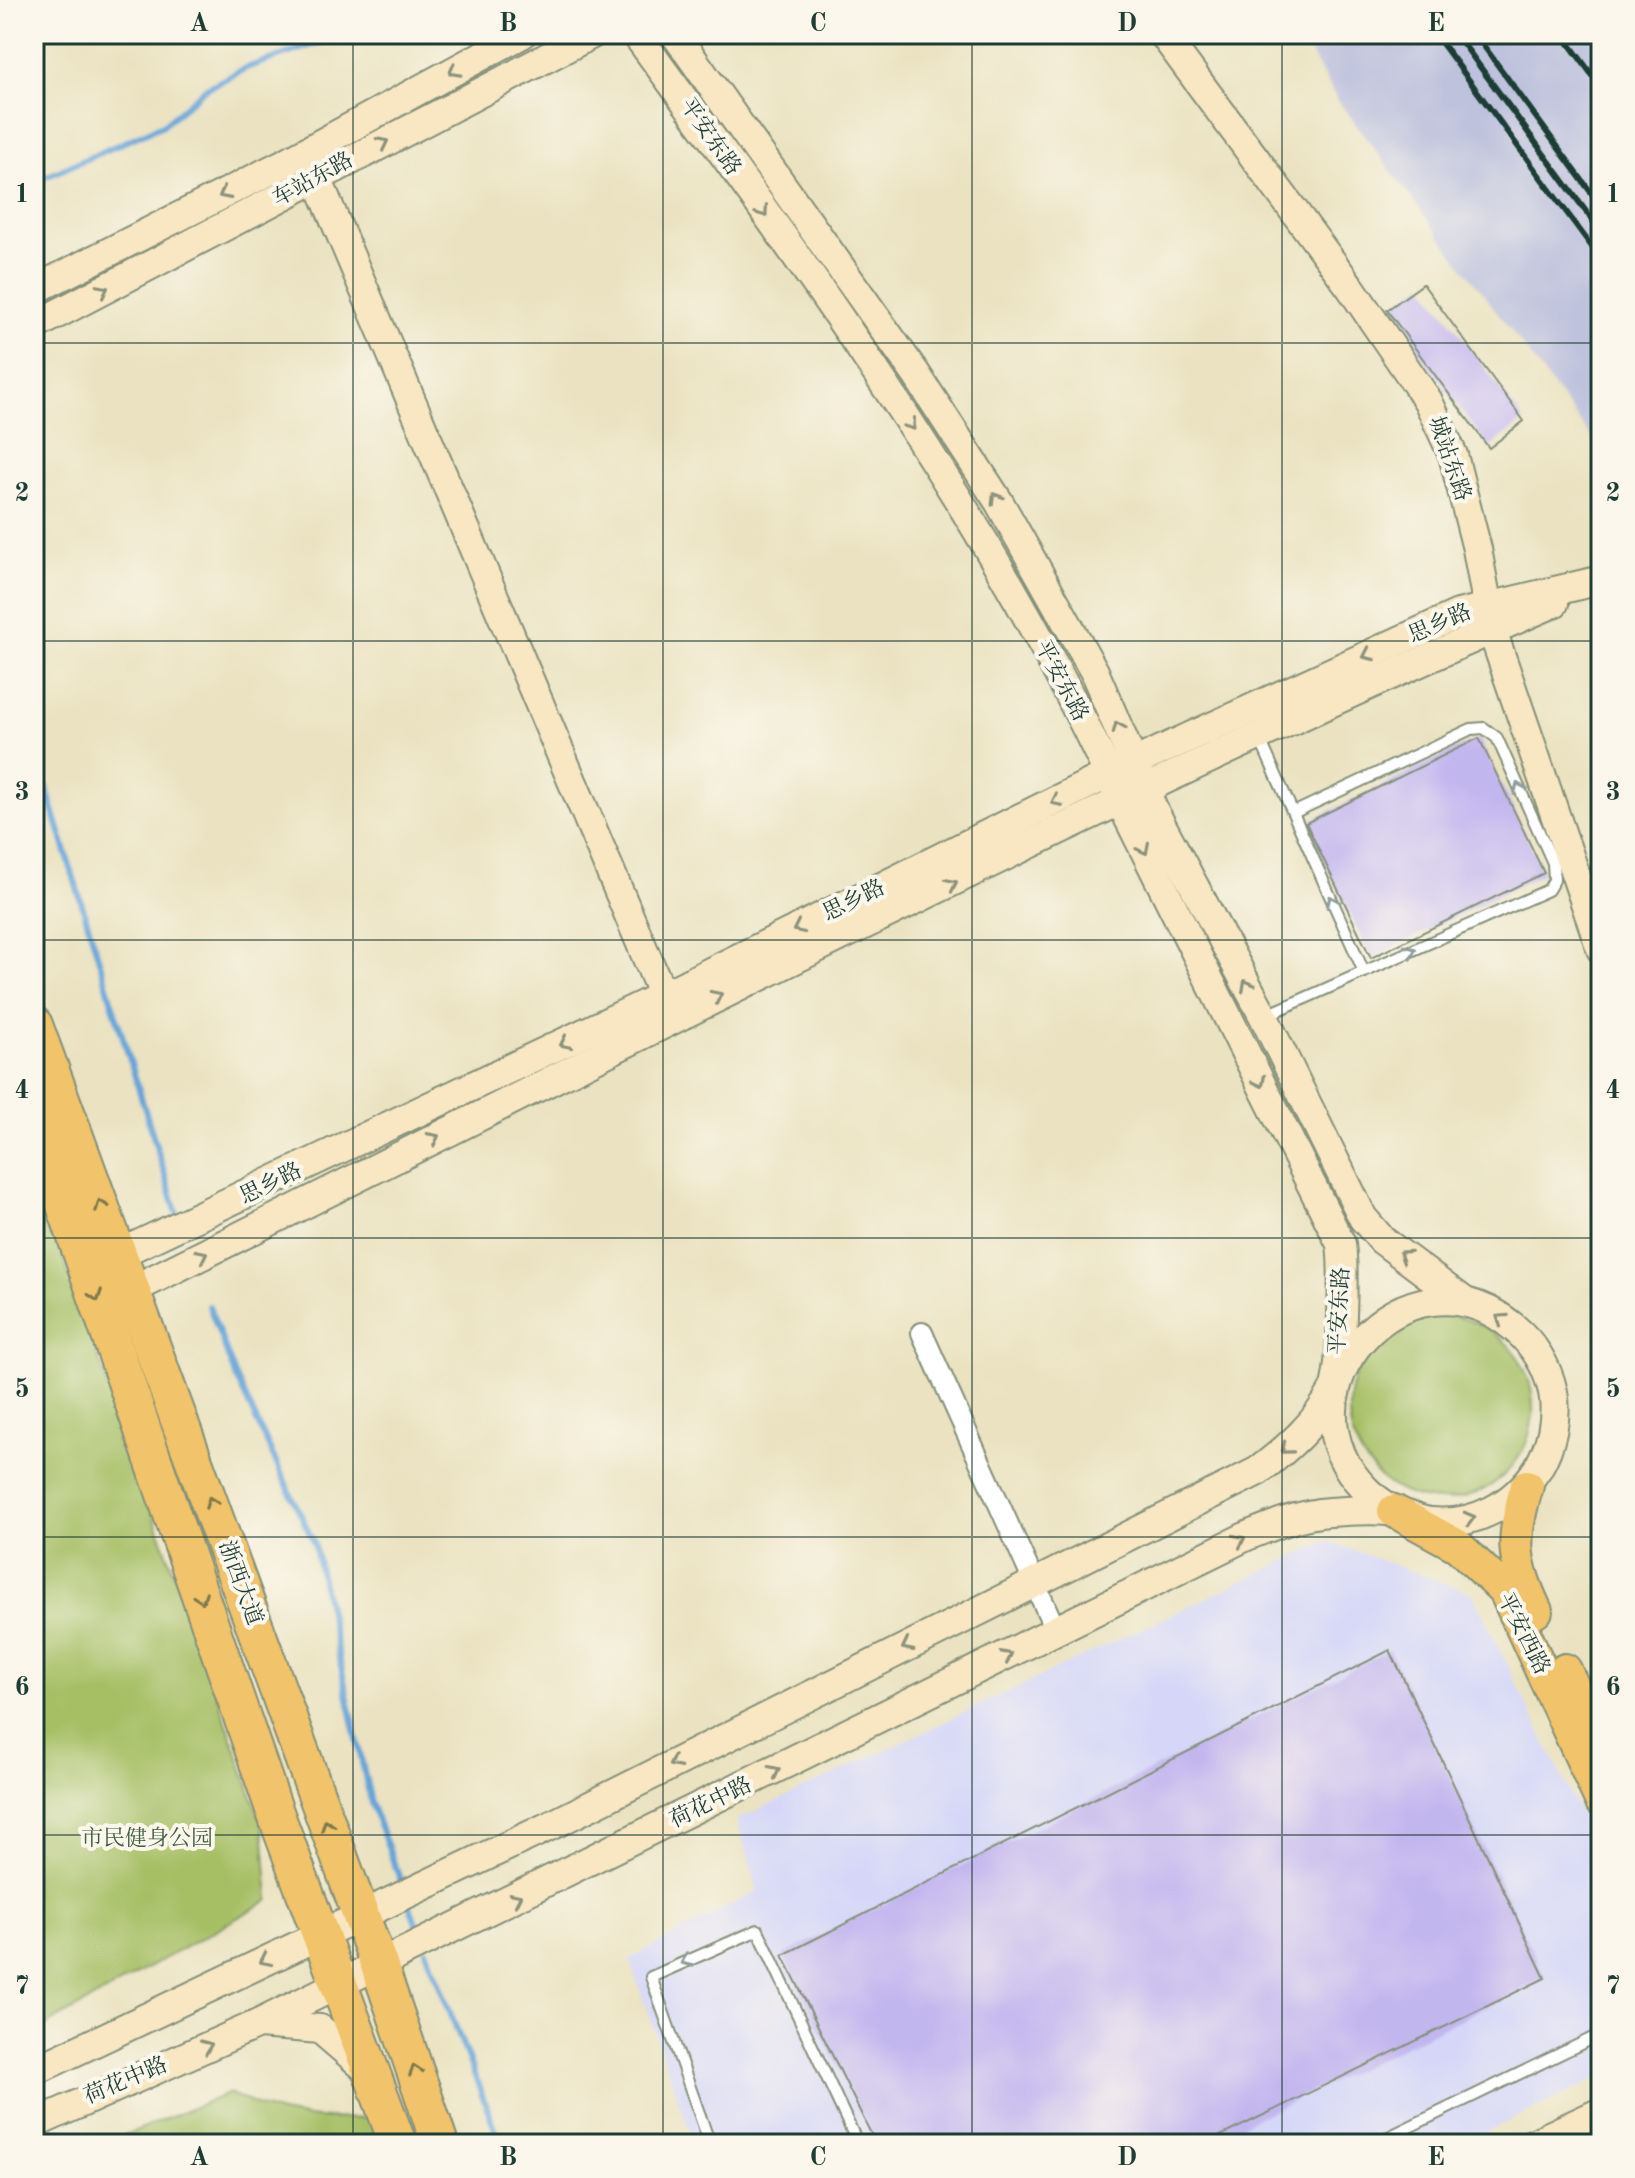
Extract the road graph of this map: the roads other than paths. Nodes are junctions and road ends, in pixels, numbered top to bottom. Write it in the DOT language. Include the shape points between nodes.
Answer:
graph roads {
  1 [pos="522,34"];
  2 [pos="592,34"];
  3 [pos="636,34"];
  4 [pos="675,34"];
  5 [pos="1163,34"];
  6 [pos="306,152"];
  7 [pos="318,178"];
  8 [pos="34,290"];
  9 [pos="34,326"];
  10 [pos="1601,582"];
  11 [pos="1490,617"];
  12 [pos="1259,737"];
  13 [pos="1128,783"];
  14 [pos="1293,813"];
  15 [pos="1560,830"];
  16 [pos="1601,901"];
  17 [pos="1601,949"];
  18 [pos="1364,972"];
  19 [pos="668,1006"];
  20 [pos="1264,1017"];
  21 [pos="34,1025"];
  22 [pos="34,1116"];
  23 [pos="119,1254"];
  24 [pos="132,1290"];
  25 [pos="1465,1302"];
  26 [pos="922,1333"];
  27 [pos="1335,1389"];
  28 [pos="1527,1486"];
  29 [pos="1394,1511"];
  30 [pos="1032,1583"];
  31 [pos="1056,1631"];
  32 [pos="1601,1743"];
  33 [pos="1601,1800"];
  34 [pos="373,1909"];
  35 [pos="320,1934"];
  36 [pos="393,1958"];
  37 [pos="339,1985"];
  38 [pos="258,2024"];
  39 [pos="1601,2034"];
  40 [pos="38,2068"];
  41 [pos="371,2073"];
  42 [pos="1601,2112"];
  43 [pos="34,2124"];
  44 [pos="398,2144"];
  45 [pos="440,2144"];
  46 [pos="710,2144"];
  47 [pos="858,2144"];
  48 [pos="1374,2144"];
  49 [pos="1532,2144"];
  1 -- 6 [label="main road, 车站东路, one-way"];
  7 -- 2 [label="main road, 车站东路, one-way"];
  3 -- 13 [label="main road, 平安东路, one-way" via="936,461"];
  13 -- 4 [label="main road, 平安东路, one-way" via="1094,671 999,502 916,374"];
  5 -- 11 [label="main road, 城站东路" via="1428,401 1453,455"];
  6 -- 7 [label="main road"];
  6 -- 8 [label="main road, 车站东路, one-way"];
  9 -- 7 [label="main road, 车站东路, one-way"];
  7 -- 19 [label="main road"];
  10 -- 11 [label="main road, 思乡路"];
  11 -- 12 [label="main road, 思乡路"];
  11 -- 13 [label="main road, 思乡路, one-way" via="1429,627"];
  11 -- 15 [label="main road, 城站东路"];
  12 -- 13 [label="main road, 思乡路"];
  12 -- 14 [label="lane"];
  13 -- 19 [label="main road, 思乡路"];
  20 -- 13 [label="main road, 平安东路, one-way"];
  13 -- 27 [label="main road, 平安东路, one-way" via="1341,1244 1344,1273"];
  18 -- 14 [label="lane, one-way"];
  18 -- 14 [label="lane, one-way" via="1548,890 1554,880 1553,863 1497,738 1484,728 1471,729"];
  15 -- 16 [label="lane"];
  15 -- 17 [label="main road, 城站东路"];
  18 -- 20 [label="lane"];
  19 -- 23 [label="main road, 思乡路, one-way"];
  24 -- 19 [label="main road, 思乡路, one-way"];
  25 -- 20 [label="main road, 平安东路, one-way" via="1382,1240 1363,1218"];
  23 -- 21 [label="highway, 浙西大道, one-way"];
  22 -- 35 [label="highway, 浙西大道, one-way"];
  23 -- 24 [label="highway, 浙西大道"];
  34 -- 24 [label="highway, 浙西大道, one-way"];
  25 -- 27 [label="main road" via="1431,1301 1398,1310 1369,1329 1354,1347"];
  28 -- 25 [label="main road, one-way" via="1546,1455 1554,1425 1553,1393 1526,1337 1499,1315"];
  26 -- 30 [label="street"];
  27 -- 29 [label="main road" via="1334,1425 1344,1460 1365,1490"];
  27 -- 30 [label="main road, one-way" via="1293,1444 1258,1471"];
  29 -- 28 [label="main road, one-way" via="1429,1522 1465,1521 1499,1509"];
  28 -- 32 [label="main road, 平安西路" via="1515,1523 1519,1577"];
  31 -- 29 [label="main road, 荷花中路, one-way" via="1277,1524 1330,1512"];
  29 -- 33 [label="main road, 平安西路" via="1458,1546 1505,1591"];
  30 -- 31 [label="street"];
  30 -- 34 [label="main road, one-way" via="558,1822"];
  36 -- 31 [label="main road, 荷花中路, one-way"];
  34 -- 35 [label="main road"];
  34 -- 36 [label="highway, 浙西大道"];
  35 -- 37 [label="highway, 浙西大道"];
  35 -- 40 [label="main road, one-way"];
  36 -- 37 [label="main road, 荷花中路"];
  45 -- 36 [label="highway, 浙西大道, one-way"];
  37 -- 38 [label="main road, 荷花中路"];
  37 -- 41 [label="highway, 浙西大道"];
  38 -- 41 [label="main road" via="320,2029"];
  43 -- 38 [label="main road, 荷花中路, one-way"];
  39 -- 48 [label="lane"];
  41 -- 44 [label="highway, 浙西大道"];
  42 -- 49 [label="main road"];
  47 -- 46 [label="lane, one-way" via="758,1930 651,1977"];
}
